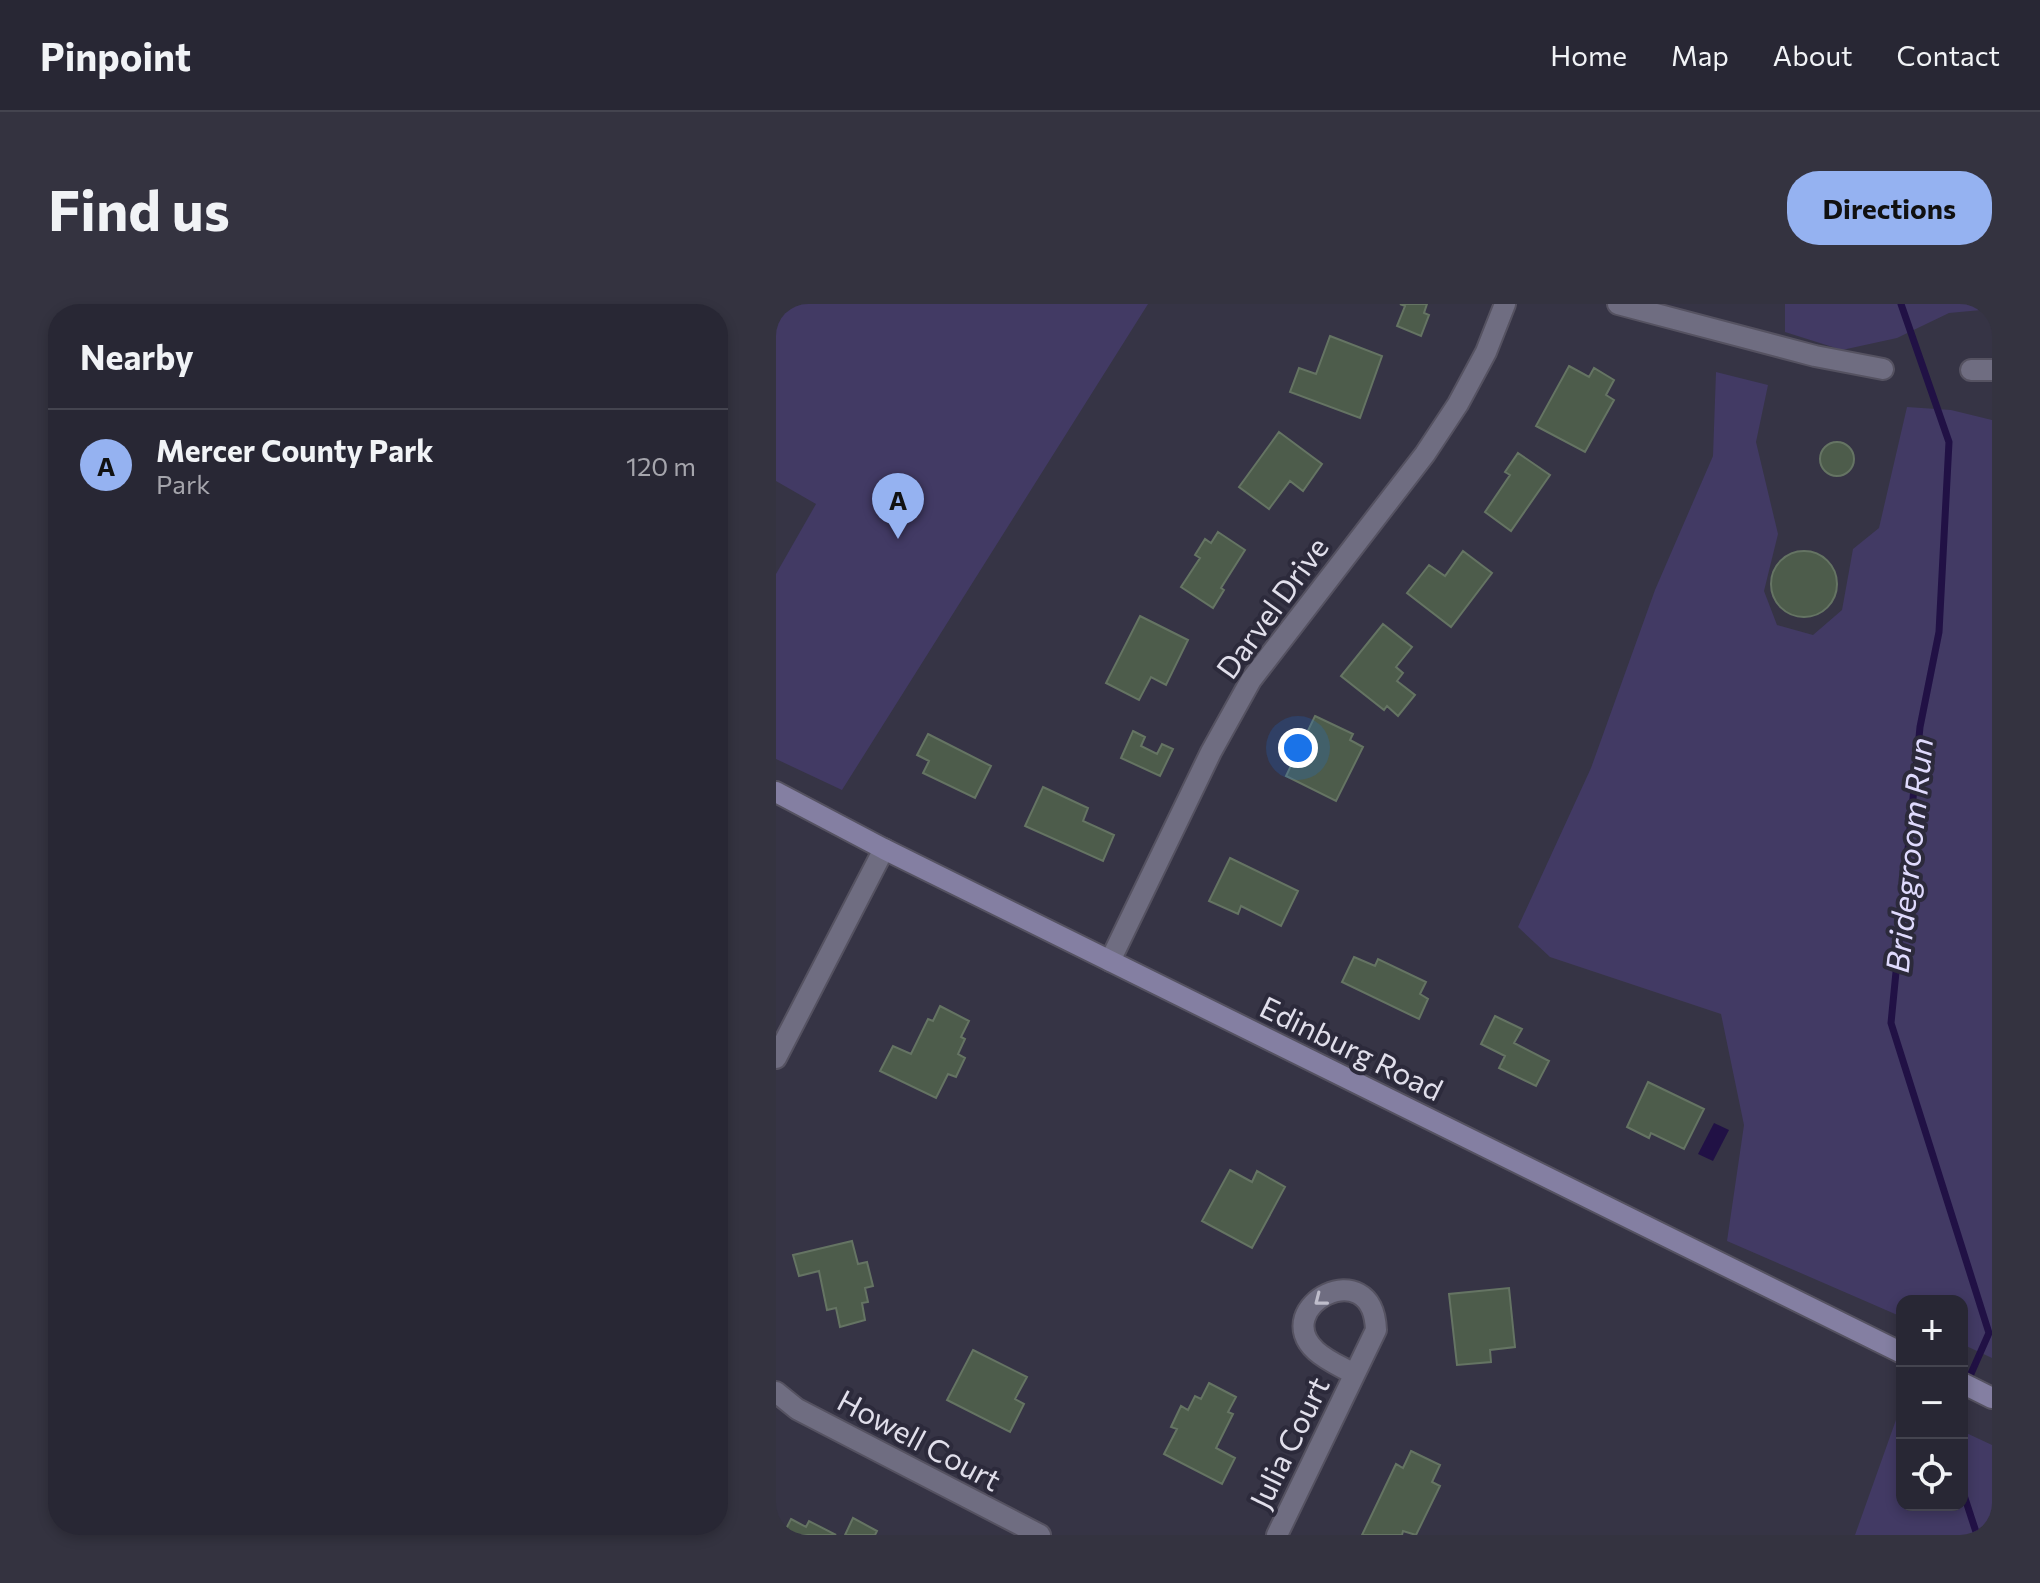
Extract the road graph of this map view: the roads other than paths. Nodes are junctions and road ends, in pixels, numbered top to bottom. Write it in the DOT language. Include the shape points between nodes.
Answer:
graph roads {
  1 [pos="1505,304"];
  2 [pos="1618,304"];
  3 [pos="1883,369"];
  4 [pos="776,792"];
  5 [pos="884,849"];
  6 [pos="1110,961"];
  7 [pos="776,1058"];
  8 [pos="1896,1350"];
  9 [pos="1354,1374"];
  10 [pos="1968,1386"];
  11 [pos="776,1392"];
  12 [pos="1986,1395"];
  13 [pos="1040,1535"];
  14 [pos="1277,1535"];
  1 -- 6 [label="street, Darvel Drive" via="1486,352 1434,441 1251,680"];
  2 -- 3 [label="street"];
  4 -- 5 [label="main road, Edinburg Road"];
  5 -- 6 [label="main road, Edinburg Road"];
  5 -- 7 [label="street"];
  6 -- 8 [label="main road, Edinburg Road"];
  9 -- 14 [label="street, Julia Court"];
  10 -- 12 [label="main road"];
  11 -- 13 [label="street, Howell Court" via="811,1416"];
}
